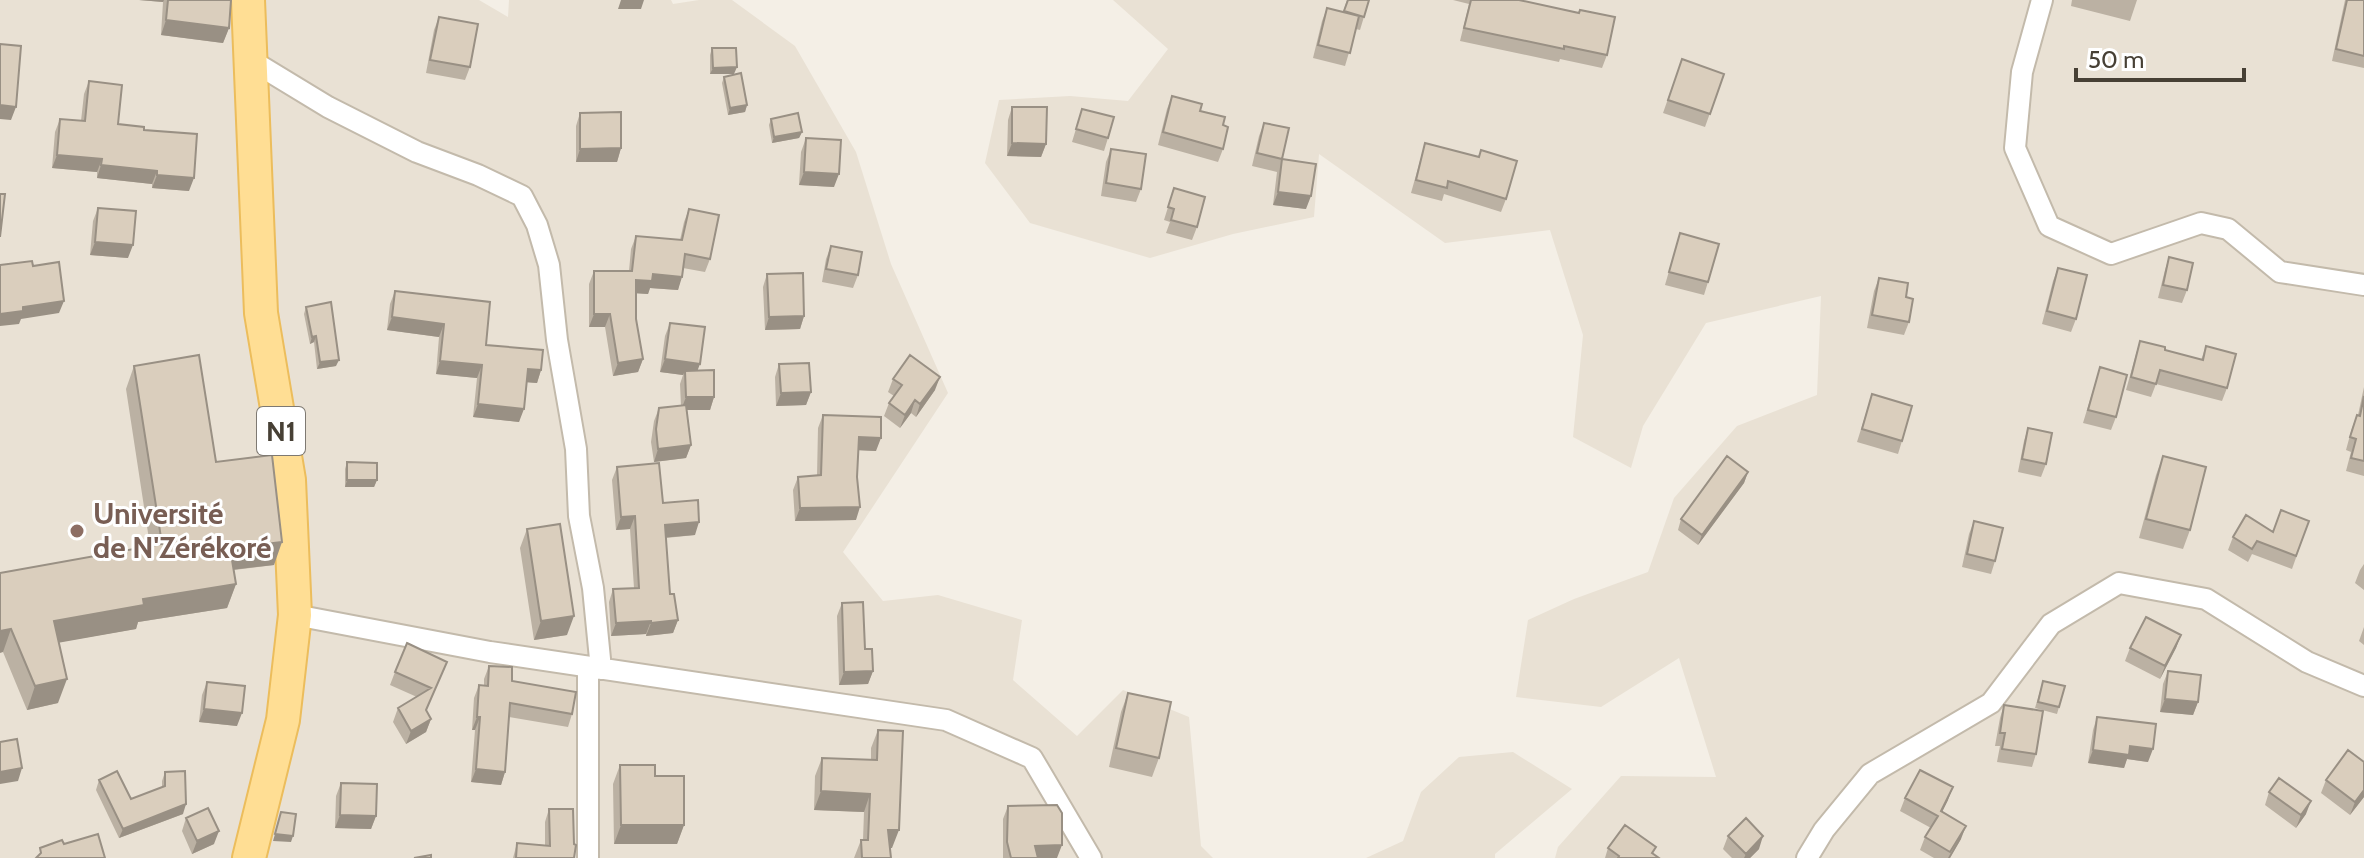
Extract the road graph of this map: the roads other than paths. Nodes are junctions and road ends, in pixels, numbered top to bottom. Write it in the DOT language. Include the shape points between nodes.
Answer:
graph roads {
  1 [pos="248,0"];
  2 [pos="2042,0"];
  3 [pos="249,59"];
  4 [pos="2364,285"];
  5 [pos="295,615"];
  6 [pos="595,668"];
  7 [pos="2364,686"];
  8 [pos="249,858"];
  9 [pos="588,858"];
  10 [pos="1091,858"];
  11 [pos="1807,858"];
  1 -- 3 [label="main road, N1"];
  2 -- 4 [label="street" via="2022,72 2015,148 2049,226 2111,254 2201,223 2228,229 2280,272"];
  3 -- 5 [label="main road, N1" via="261,313 289,480"];
  3 -- 6 [label="street" via="417,152 522,196 549,265 576,449 579,516 593,588"];
  5 -- 6 [label="street"];
  5 -- 8 [label="main road, N1" via="283,720"];
  6 -- 9 [label="street"];
  6 -- 10 [label="street" via="946,720 1032,758"];
  7 -- 11 [label="street" via="2307,662 2206,599 2119,583 2051,624 1991,703 1870,774"];
}
